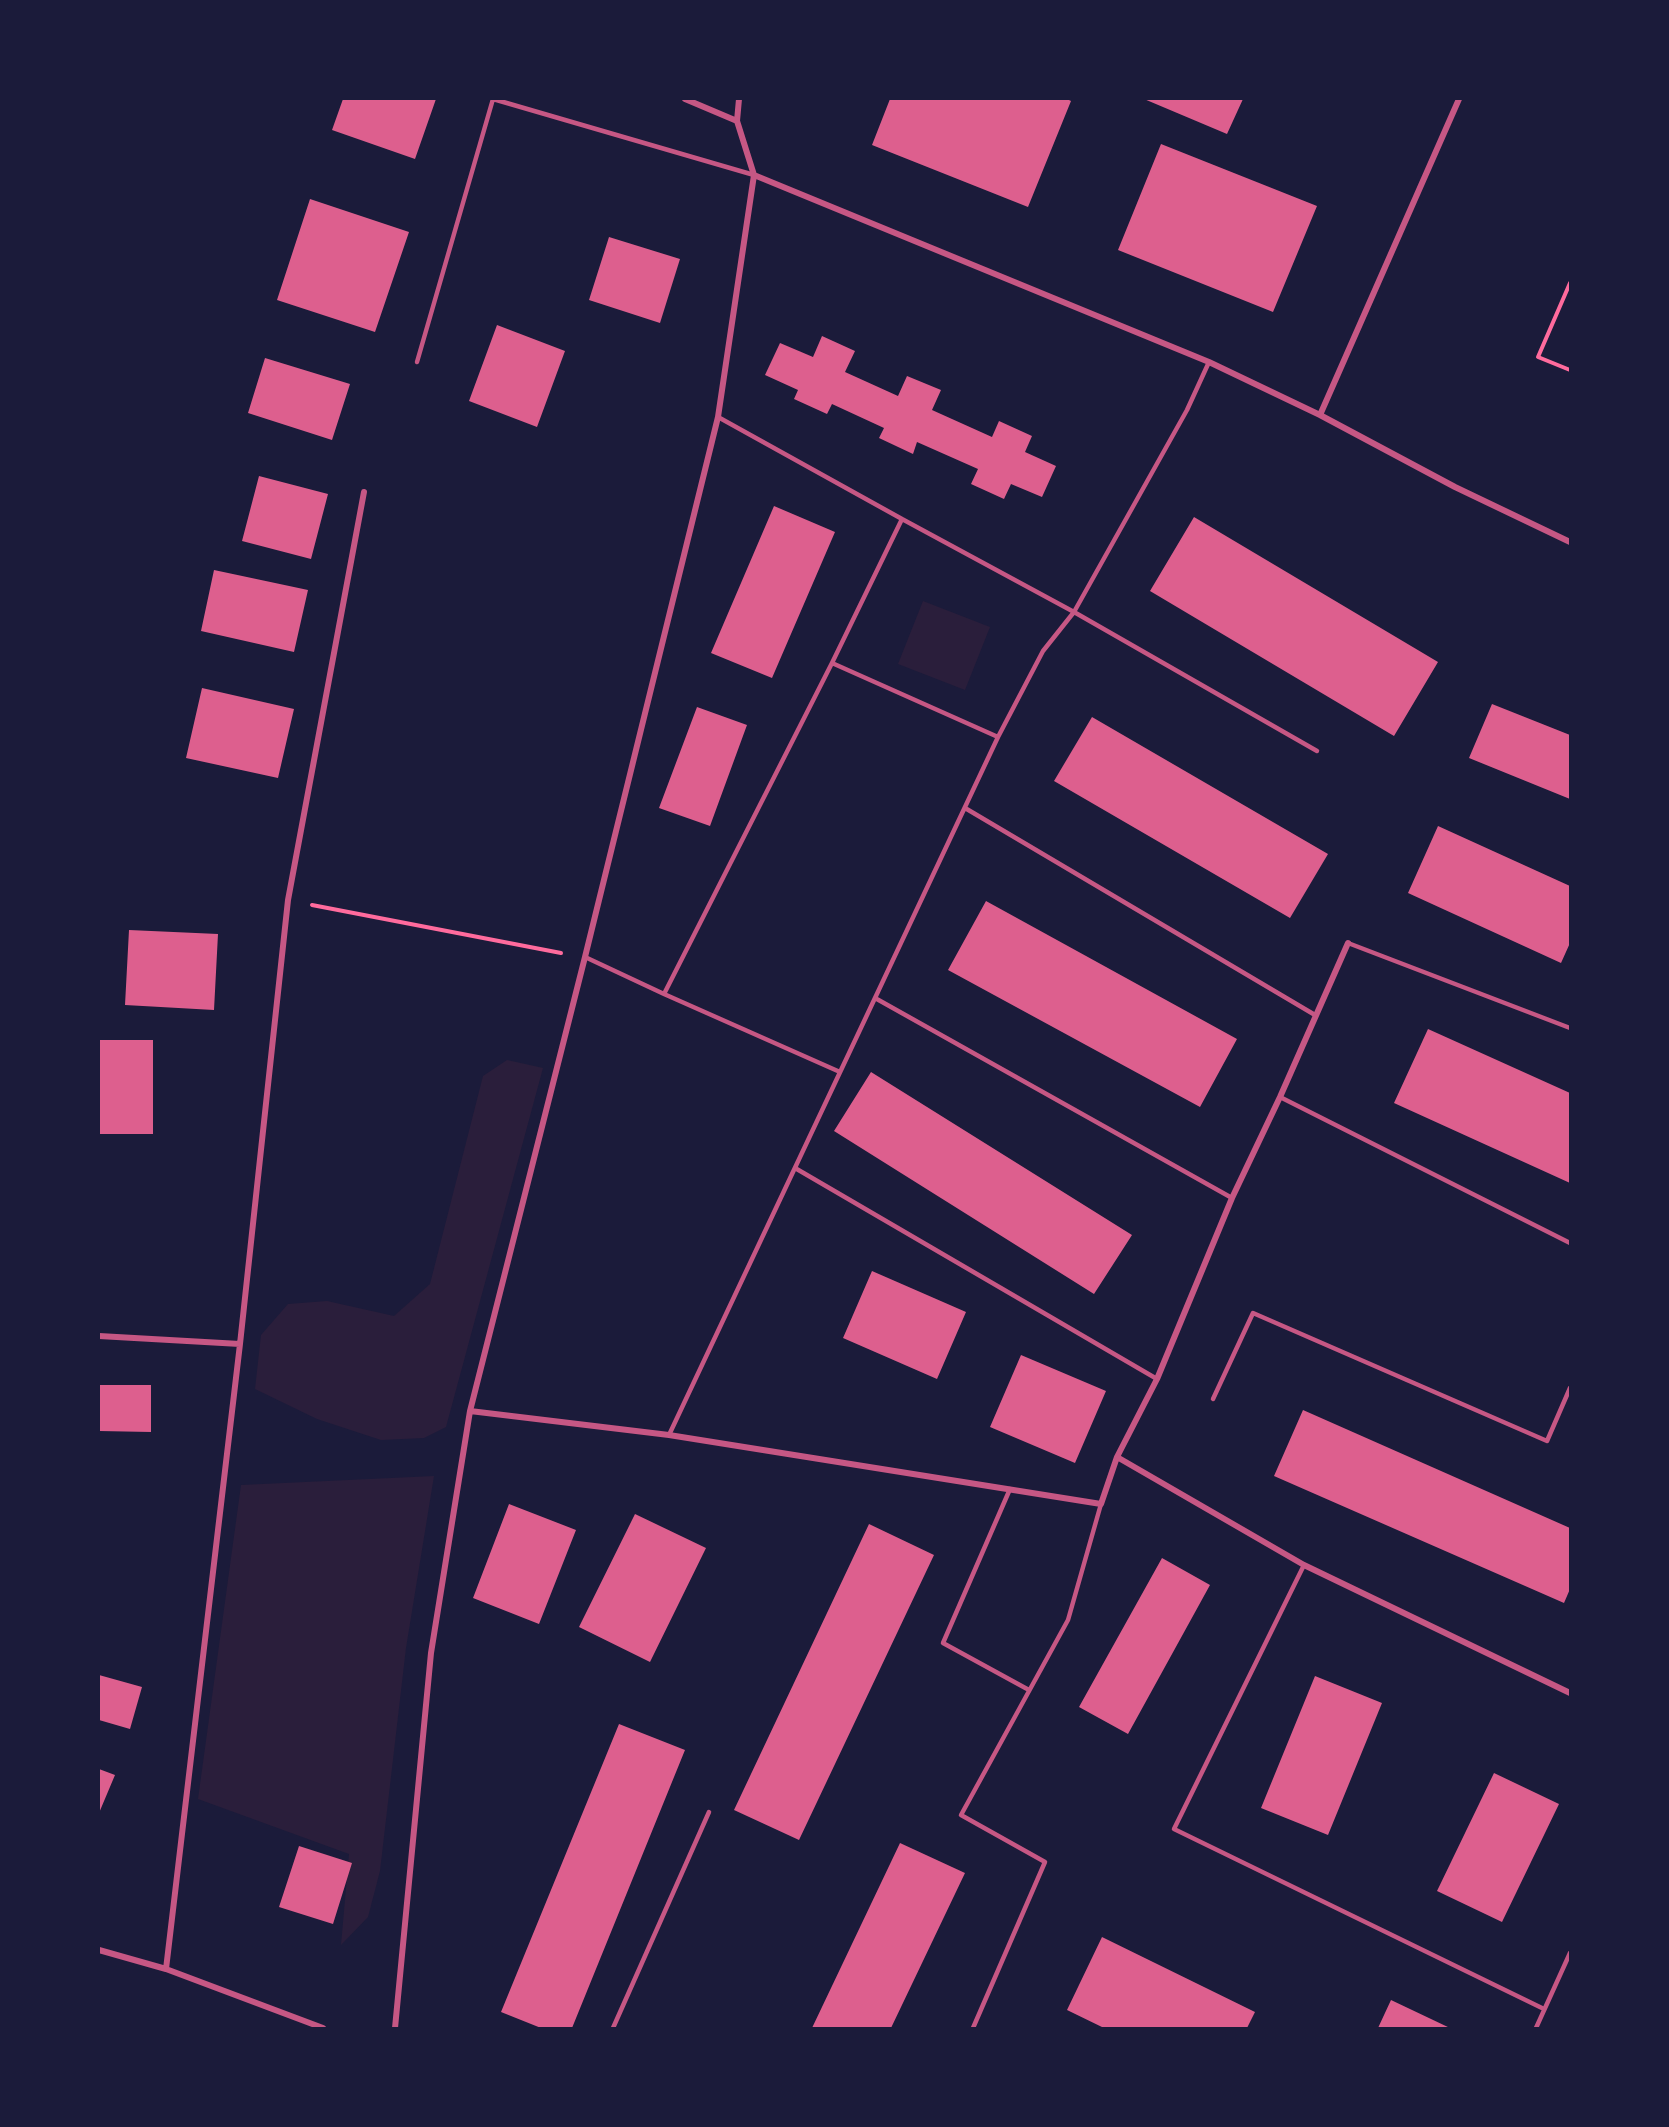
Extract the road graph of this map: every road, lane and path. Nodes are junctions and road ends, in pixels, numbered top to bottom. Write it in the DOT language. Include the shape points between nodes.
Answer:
graph roads {
  1 [pos="686,99"];
  2 [pos="739,99"];
  3 [pos="1459,99"];
  4 [pos="737,121"];
  5 [pos="753,175"];
  6 [pos="1570,283"];
  7 [pos="417,362"];
  8 [pos="1209,362"];
  9 [pos="1570,370"];
  10 [pos="1320,415"];
  11 [pos="718,417"];
  12 [pos="364,492"];
  13 [pos="902,519"];
  14 [pos="1570,542"];
  15 [pos="1074,612"];
  16 [pos="832,663"];
  17 [pos="998,737"];
  18 [pos="1317,751"];
  19 [pos="964,808"];
  20 [pos="288,900"];
  21 [pos="1348,944"];
  22 [pos="585,957"];
  23 [pos="664,994"];
  24 [pos="875,998"];
  25 [pos="1315,1016"];
  26 [pos="1570,1028"];
  27 [pos="840,1072"];
  28 [pos="1280,1097"];
  29 [pos="795,1167"];
  30 [pos="1232,1198"];
  31 [pos="1570,1243"];
  32 [pos="99,1336"];
  33 [pos="240,1344"];
  34 [pos="1157,1379"];
  35 [pos="1570,1388"];
  36 [pos="1213,1399"];
  37 [pos="470,1411"];
  38 [pos="669,1435"];
  39 [pos="1117,1457"];
  40 [pos="1010,1489"];
  41 [pos="1101,1504"];
  42 [pos="1304,1565"];
  43 [pos="1029,1690"];
  44 [pos="1570,1693"];
  45 [pos="709,1812"];
  46 [pos="99,1950"];
  47 [pos="1570,1953"];
  48 [pos="166,1969"];
  49 [pos="1544,2009"];
  50 [pos="322,2028"];
  51 [pos="395,2028"];
  52 [pos="613,2028"];
  53 [pos="973,2028"];
  54 [pos="1536,2028"];
  1 -- 4 [label="street"];
  2 -- 4 [label="street"];
  3 -- 10 [label="street"];
  4 -- 5 [label="street"];
  5 -- 7 [label="lane" via="493,99"];
  5 -- 8 [label="street"];
  5 -- 11 [label="street"];
  6 -- 9 [label="path" via="1538,357"];
  8 -- 10 [label="street"];
  8 -- 15 [label="lane" via="1187,410"];
  10 -- 14 [label="street" via="1455,487"];
  11 -- 13 [label="lane"];
  11 -- 22 [label="street"];
  12 -- 20 [label="street"];
  13 -- 15 [label="lane"];
  13 -- 16 [label="lane"];
  15 -- 17 [label="lane" via="1043,651"];
  15 -- 18 [label="lane"];
  16 -- 17 [label="lane"];
  16 -- 23 [label="lane"];
  17 -- 19 [label="lane"];
  19 -- 24 [label="lane"];
  19 -- 25 [label="lane"];
  20 -- 22 [label="path"];
  20 -- 33 [label="street"];
  21 -- 25 [label="street"];
  21 -- 26 [label="lane"];
  22 -- 23 [label="lane"];
  22 -- 37 [label="street"];
  23 -- 27 [label="lane"];
  24 -- 27 [label="lane"];
  24 -- 30 [label="lane"];
  25 -- 28 [label="street"];
  27 -- 29 [label="lane"];
  28 -- 30 [label="street"];
  28 -- 31 [label="lane"];
  29 -- 34 [label="lane"];
  29 -- 38 [label="lane"];
  30 -- 34 [label="street"];
  32 -- 33 [label="street"];
  33 -- 48 [label="street"];
  34 -- 39 [label="street"];
  35 -- 36 [label="lane" via="1548,1441 1253,1313"];
  37 -- 38 [label="street"];
  37 -- 51 [label="street" via="431,1653"];
  38 -- 40 [label="street"];
  39 -- 41 [label="street"];
  39 -- 42 [label="street"];
  40 -- 41 [label="street"];
  40 -- 43 [label="lane" via="943,1643"];
  41 -- 43 [label="lane" via="1068,1620"];
  42 -- 44 [label="street"];
  42 -- 49 [label="lane" via="1174,1829"];
  43 -- 53 [label="lane" via="961,1815 1045,1862"];
  45 -- 52 [label="lane"];
  46 -- 48 [label="street"];
  47 -- 49 [label="lane"];
  48 -- 50 [label="street"];
  49 -- 54 [label="lane"];
}
